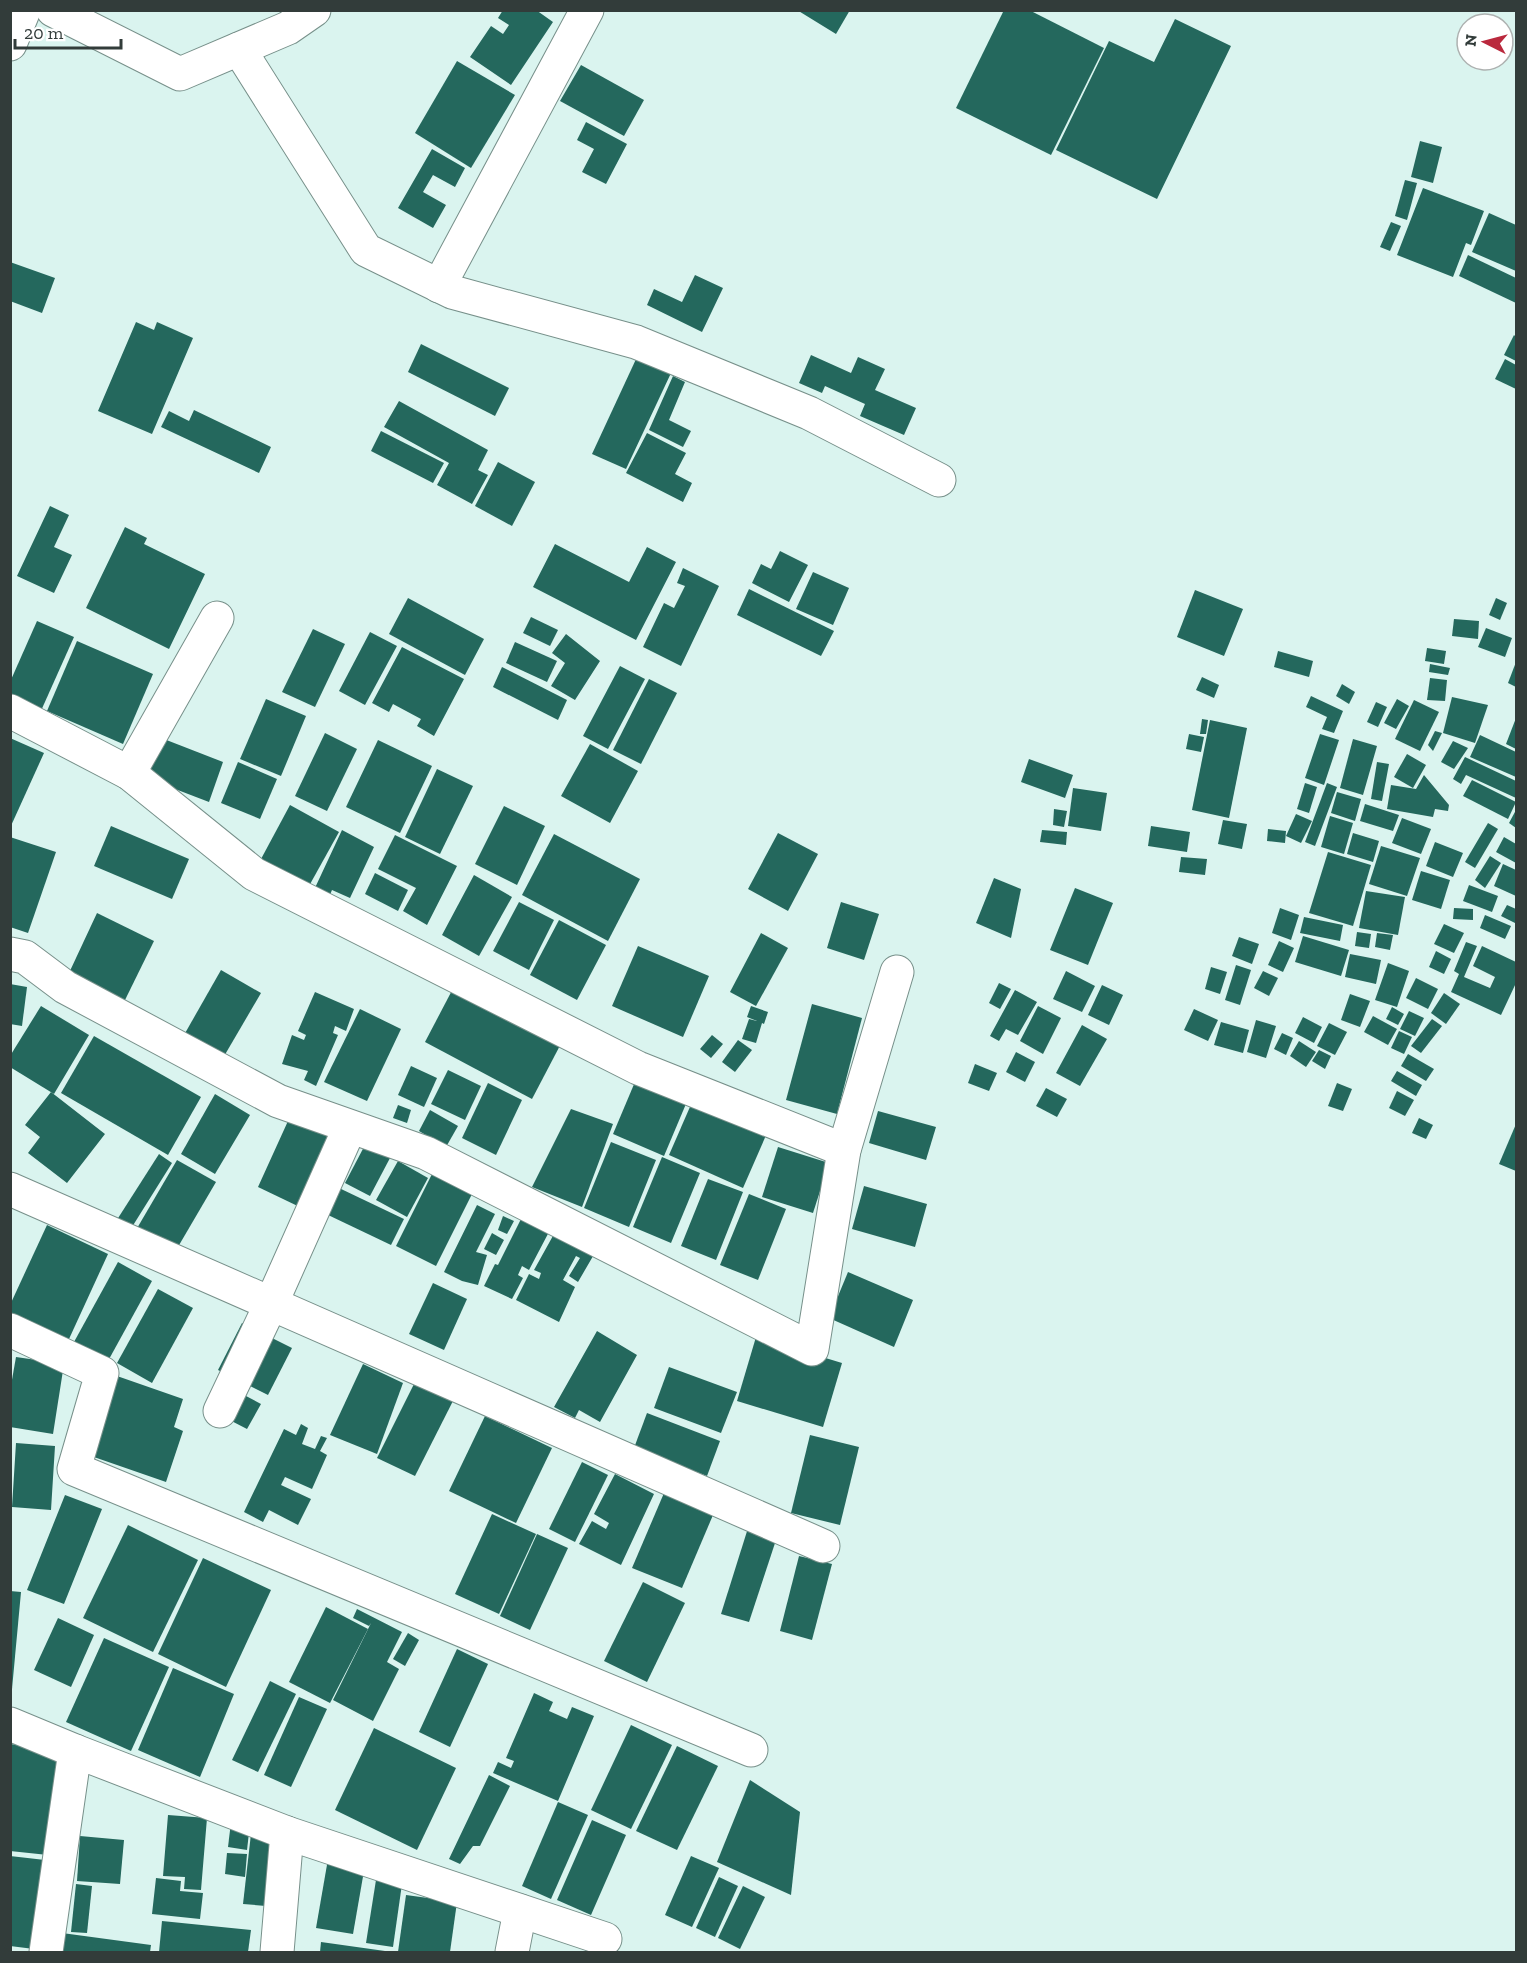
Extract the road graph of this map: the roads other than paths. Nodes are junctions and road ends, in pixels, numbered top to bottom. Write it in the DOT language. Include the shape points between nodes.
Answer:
graph roads {
  1 [pos="24,10"];
  2 [pos="53,10"];
  3 [pos="314,10"];
  4 [pos="587,10"];
  5 [pos="10,44"];
  6 [pos="238,49"];
  7 [pos="439,286"];
  8 [pos="939,480"];
  9 [pos="217,618"];
  10 [pos="10,711"];
  11 [pos="129,773"];
  12 [pos="10,954"];
  13 [pos="897,972"];
  14 [pos="350,1126"];
  15 [pos="844,1150"];
  16 [pos="10,1189"];
  17 [pos="271,1304"];
  18 [pos="10,1330"];
  19 [pos="220,1411"];
  20 [pos="823,1546"];
  21 [pos="10,1724"];
  22 [pos="75,1750"];
  23 [pos="751,1750"];
  24 [pos="287,1833"];
  25 [pos="520,1911"];
  26 [pos="604,1939"];
  27 [pos="46,1953"];
  28 [pos="277,1953"];
  29 [pos="512,1953"];
  1 -- 5 [label="street"];
  2 -- 6 [label="street" via="180,74"];
  3 -- 6 [label="street" via="288,28"];
  4 -- 7 [label="street"];
  6 -- 7 [label="street" via="366,250"];
  7 -- 8 [label="street" via="636,342 809,413"];
  9 -- 11 [label="street"];
  10 -- 11 [label="street"];
  11 -- 15 [label="street" via="254,874 638,1068"];
  12 -- 14 [label="street" via="25,957 65,987 278,1101"];
  13 -- 15 [label="street"];
  14 -- 15 [label="street" via="426,1153 812,1349"];
  14 -- 17 [label="street"];
  16 -- 17 [label="street"];
  17 -- 19 [label="street"];
  17 -- 20 [label="street"];
  18 -- 23 [label="street" via="102,1373 74,1469"];
  21 -- 22 [label="street"];
  22 -- 24 [label="street"];
  22 -- 27 [label="street"];
  24 -- 25 [label="street"];
  24 -- 28 [label="street"];
  25 -- 26 [label="street"];
  25 -- 29 [label="street"];
}
